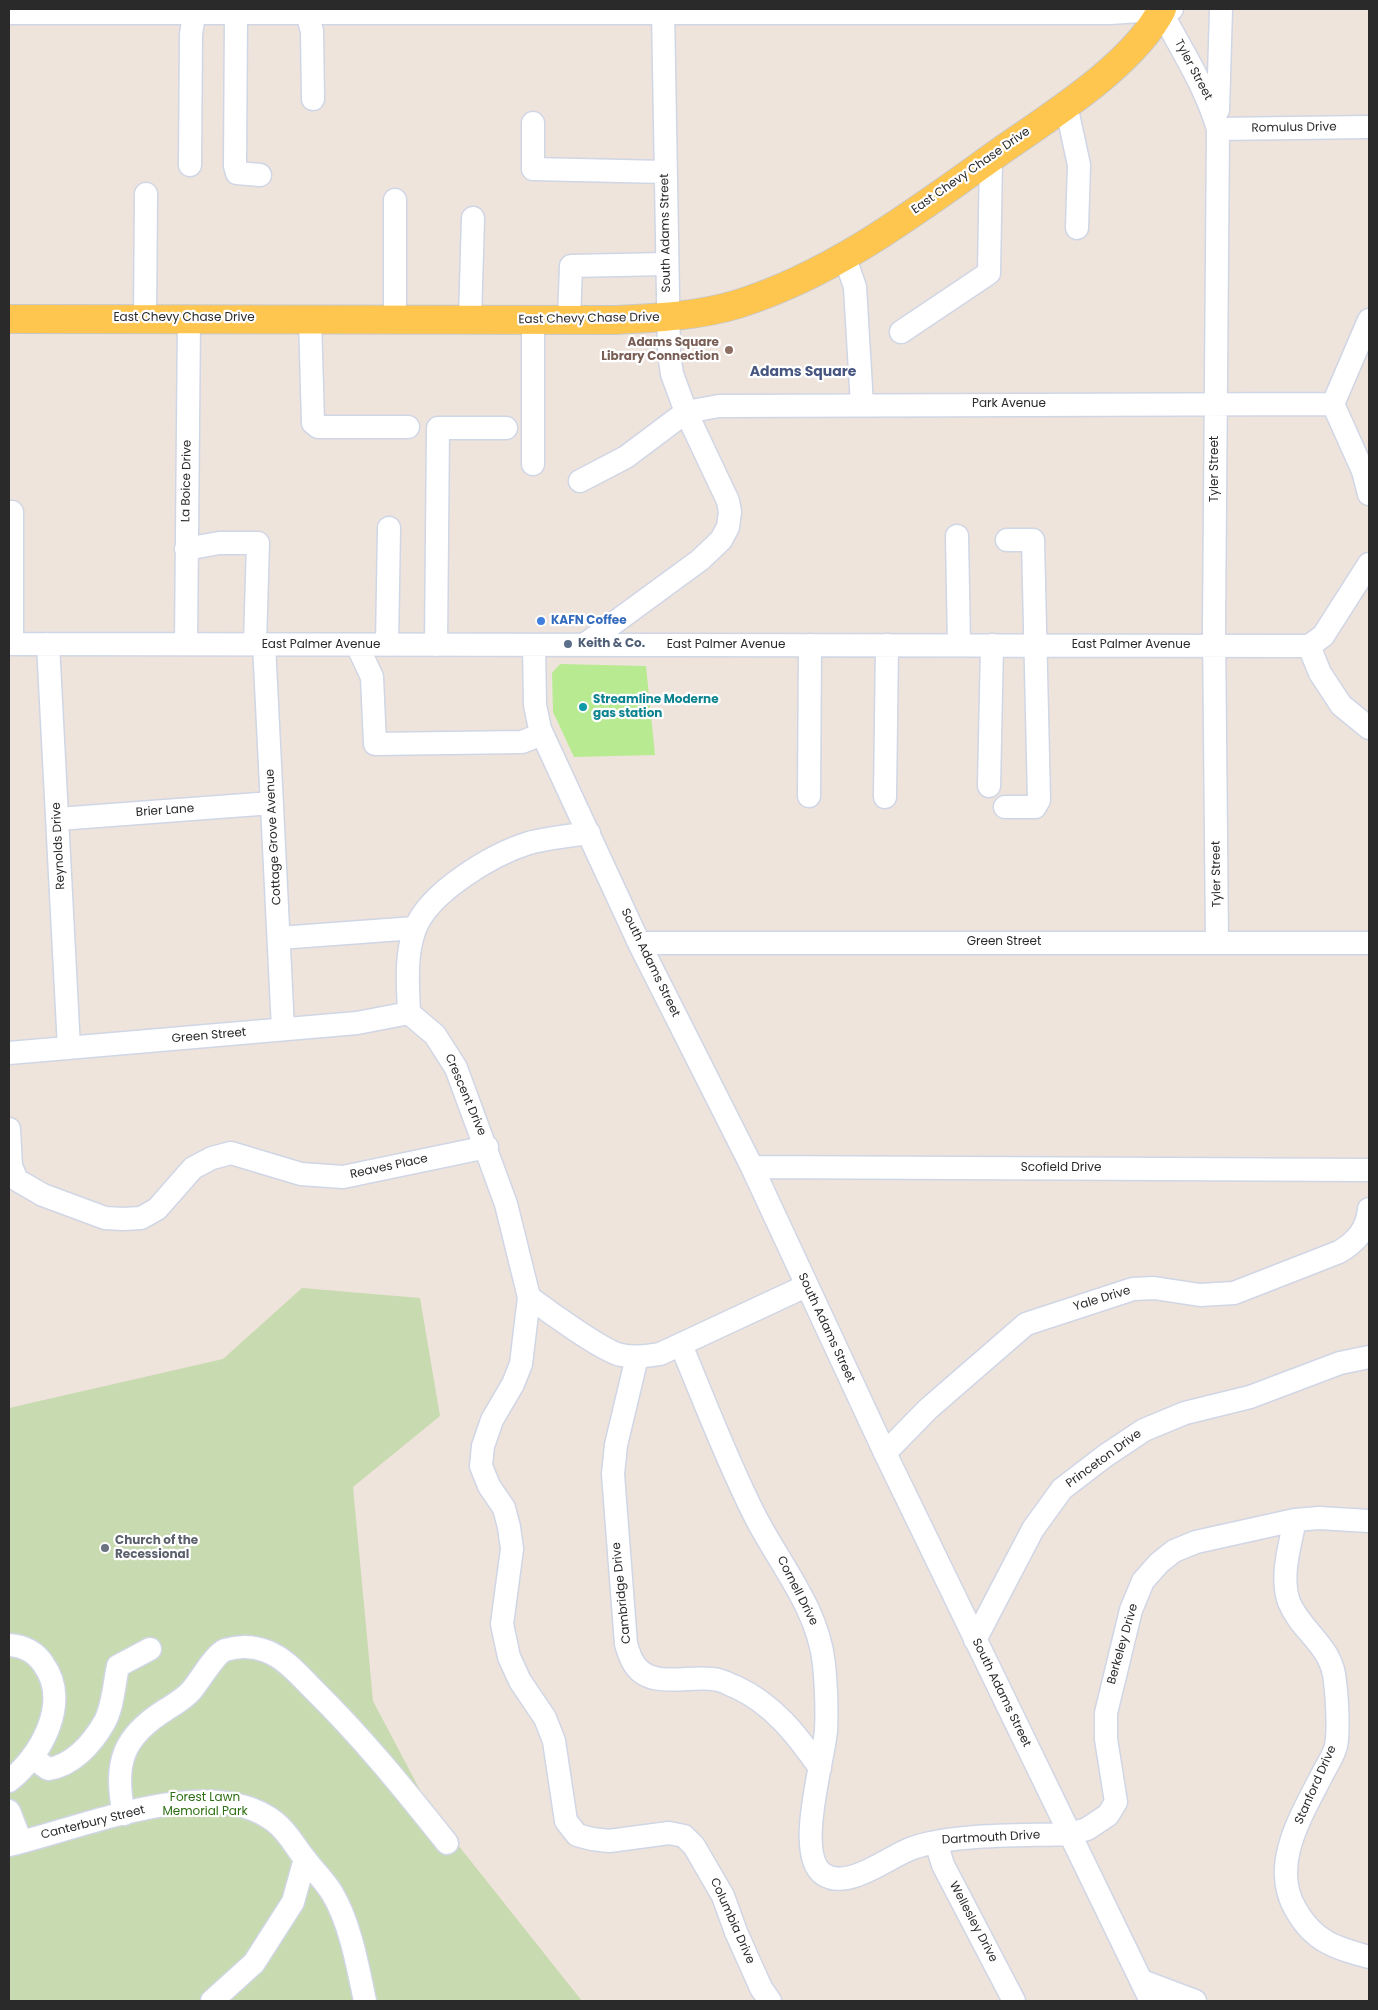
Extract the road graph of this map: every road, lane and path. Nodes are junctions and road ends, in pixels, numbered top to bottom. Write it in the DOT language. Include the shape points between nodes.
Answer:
graph roads {
  1 [pos="1165,9"];
  2 [pos="1220,9"];
  3 [pos="63,11"];
  4 [pos="195,11"];
  5 [pos="478,11"];
  6 [pos="990,11"];
  7 [pos="663,12"];
  8 [pos="9,13"];
  9 [pos="236,14"];
  10 [pos="307,14"];
  11 [pos="313,99"];
  12 [pos="1066,105"];
  13 [pos="533,123"];
  14 [pos="1369,127"];
  15 [pos="1218,129"];
  16 [pos="991,158"];
  17 [pos="190,165"];
  18 [pos="665,172"];
  19 [pos="260,175"];
  20 [pos="146,194"];
  21 [pos="395,200"];
  22 [pos="473,218"];
  23 [pos="1077,228"];
  24 [pos="844,255"];
  25 [pos="666,264"];
  26 [pos="145,318"];
  27 [pos="190,318"];
  28 [pos="310,318"];
  29 [pos="667,318"];
  30 [pos="9,319"];
  31 [pos="395,319"];
  32 [pos="470,319"];
  33 [pos="533,320"];
  34 [pos="570,320"];
  35 [pos="1369,320"];
  36 [pos="901,332"];
  37 [pos="1215,403"];
  38 [pos="1333,404"];
  39 [pos="862,405"];
  40 [pos="686,412"];
  41 [pos="408,427"];
  42 [pos="506,428"];
  43 [pos="533,464"];
  44 [pos="580,481"];
  45 [pos="1369,494"];
  46 [pos="9,512"];
  47 [pos="389,528"];
  48 [pos="957,536"];
  49 [pos="1007,540"];
  50 [pos="186,549"];
  51 [pos="1369,564"];
  52 [pos="11,644"];
  53 [pos="48,644"];
  54 [pos="186,644"];
  55 [pos="259,644"];
  56 [pos="358,645"];
  57 [pos="387,645"];
  58 [pos="436,645"];
  59 [pos="534,645"];
  60 [pos="584,645"];
  61 [pos="810,645"];
  62 [pos="887,645"];
  63 [pos="959,645"];
  64 [pos="992,645"];
  65 [pos="1034,645"];
  66 [pos="1214,645"];
  67 [pos="1308,646"];
  68 [pos="1369,728"];
  69 [pos="542,734"];
  70 [pos="988,786"];
  71 [pos="809,796"];
  72 [pos="885,796"];
  73 [pos="272,803"];
  74 [pos="1005,807"];
  75 [pos="58,819"];
  76 [pos="589,833"];
  77 [pos="415,928"];
  78 [pos="279,938"];
  79 [pos="1217,942"];
  80 [pos="639,943"];
  81 [pos="1369,943"];
  82 [pos="410,1013"];
  83 [pos="283,1030"];
  84 [pos="69,1048"];
  85 [pos="9,1053"];
  86 [pos="9,1129"];
  87 [pos="486,1147"];
  88 [pos="752,1167"];
  89 [pos="1369,1170"];
  90 [pos="1369,1209"];
  91 [pos="806,1286"];
  92 [pos="529,1297"];
  93 [pos="681,1345"];
  94 [pos="637,1357"];
  95 [pos="1369,1357"];
  96 [pos="884,1453"];
  97 [pos="1295,1520"];
  98 [pos="1369,1521"];
  99 [pos="975,1640"];
  100 [pos="9,1645"];
  101 [pos="150,1649"];
  102 [pos="32,1758"];
  103 [pos="820,1768"];
  104 [pos="9,1781"];
  105 [pos="9,1811"];
  106 [pos="124,1814"];
  107 [pos="1070,1834"];
  108 [pos="936,1842"];
  109 [pos="447,1843"];
  110 [pos="15,1844"];
  111 [pos="304,1859"];
  112 [pos="886,1860"];
  113 [pos="1369,1957"];
  114 [pos="1142,1981"];
  115 [pos="212,2001"];
  116 [pos="365,2001"];
  117 [pos="770,2001"];
  118 [pos="1014,2001"];
  119 [pos="1151,2001"];
  120 [pos="1195,2001"];
  1 -- 6 [label="street" via="1110,13"];
  1 -- 12 [label="main road, East Chevy Chase Drive" via="1134,46"];
  1 -- 15 [label="street, Tyler Street" via="1187,61 1205,89"];
  2 -- 15 [label="street"];
  3 -- 4 [label="street"];
  3 -- 8 [label="street"];
  4 -- 9 [label="street"];
  4 -- 17 [label="street" via="191,34"];
  5 -- 7 [label="street"];
  5 -- 10 [label="street"];
  6 -- 7 [label="street"];
  7 -- 18 [label="street, South Adams Street"];
  9 -- 10 [label="street"];
  9 -- 19 [label="street" via="235,166 237,172 244,175"];
  10 -- 11 [label="street" via="312,31"];
  12 -- 16 [label="main road, East Chevy Chase Drive"];
  12 -- 23 [label="street" via="1078,165"];
  13 -- 18 [label="street" via="533,169"];
  14 -- 15 [label="street, Romulus Drive"];
  15 -- 37 [label="street, Tyler Street"];
  16 -- 24 [label="main road, East Chevy Chase Drive"];
  16 -- 36 [label="street" via="989,273"];
  18 -- 25 [label="street, South Adams Street"];
  20 -- 26 [label="street"];
  21 -- 31 [label="street"];
  22 -- 32 [label="street"];
  24 -- 29 [label="main road, East Chevy Chase Drive" via="808,276 738,304"];
  24 -- 39 [label="street" via="856,287"];
  25 -- 29 [label="street, South Adams Street"];
  25 -- 34 [label="street" via="571,266"];
  26 -- 27 [label="main road, East Chevy Chase Drive"];
  26 -- 30 [label="main road, East Chevy Chase Drive"];
  27 -- 28 [label="main road, East Chevy Chase Drive"];
  27 -- 50 [label="street, La Boice Drive"];
  28 -- 31 [label="main road, East Chevy Chase Drive"];
  28 -- 41 [label="street" via="313,423 318,428"];
  29 -- 34 [label="main road, East Chevy Chase Drive"];
  29 -- 40 [label="street, South Adams Street" via="672,374"];
  31 -- 32 [label="main road, East Chevy Chase Drive"];
  32 -- 33 [label="main road, East Chevy Chase Drive"];
  33 -- 34 [label="main road, East Chevy Chase Drive"];
  33 -- 43 [label="street"];
  35 -- 38 [label="street"];
  37 -- 38 [label="street, Park Avenue"];
  37 -- 39 [label="street, Park Avenue"];
  37 -- 66 [label="street, Tyler Street"];
  38 -- 45 [label="street" via="1363,471"];
  39 -- 40 [label="street, Park Avenue" via="719,406"];
  40 -- 44 [label="street" via="626,457"];
  40 -- 60 [label="street, South Adams Street" via="728,501 730,520 726,534 700,560"];
  42 -- 58 [label="street" via="438,428"];
  46 -- 52 [label="street" via="12,512"];
  47 -- 57 [label="street"];
  48 -- 63 [label="street"];
  49 -- 65 [label="street" via="1033,540"];
  50 -- 54 [label="street, La Boice Drive"];
  50 -- 55 [label="street, Cottage Grove Avenue" via="219,543 258,543"];
  51 -- 67 [label="street" via="1323,636"];
  52 -- 53 [label="street, East Palmer Avenue"];
  53 -- 54 [label="street, East Palmer Avenue"];
  53 -- 75 [label="street, Reynolds Drive"];
  54 -- 55 [label="street, East Palmer Avenue"];
  55 -- 56 [label="street, East Palmer Avenue"];
  55 -- 73 [label="street, Cottage Grove Avenue"];
  56 -- 57 [label="street, East Palmer Avenue"];
  56 -- 69 [label="street" via="372,677 376,744 522,742"];
  57 -- 58 [label="street, East Palmer Avenue"];
  58 -- 59 [label="street, East Palmer Avenue"];
  59 -- 60 [label="street, East Palmer Avenue"];
  59 -- 69 [label="street, South Adams Street" via="535,705"];
  60 -- 61 [label="street, East Palmer Avenue"];
  61 -- 62 [label="street, East Palmer Avenue"];
  61 -- 71 [label="street"];
  62 -- 63 [label="street, East Palmer Avenue"];
  62 -- 72 [label="street"];
  63 -- 64 [label="street, East Palmer Avenue"];
  64 -- 65 [label="street, East Palmer Avenue"];
  64 -- 70 [label="street"];
  65 -- 66 [label="street, East Palmer Avenue"];
  65 -- 74 [label="street" via="1039,800 1035,807"];
  66 -- 67 [label="street, East Palmer Avenue"];
  66 -- 79 [label="street, Tyler Street"];
  67 -- 68 [label="street" via="1320,673 1341,705"];
  69 -- 76 [label="street, South Adams Street"];
  73 -- 75 [label="street, Brier Lane"];
  73 -- 78 [label="street, Cottage Grove Avenue"];
  75 -- 84 [label="street, Reynolds Drive"];
  76 -- 77 [label="street" via="529,843 479,865 449,887"];
  76 -- 80 [label="street, South Adams Street"];
  77 -- 78 [label="street"];
  77 -- 82 [label="street" via="408,965"];
  78 -- 83 [label="street, Cottage Grove Avenue"];
  79 -- 80 [label="street, Green Street"];
  79 -- 81 [label="street, Green Street"];
  80 -- 88 [label="street, South Adams Street"];
  82 -- 83 [label="street, Green Street" via="357,1023"];
  82 -- 87 [label="street, Crescent Drive" via="435,1035 456,1068"];
  83 -- 84 [label="street, Green Street"];
  84 -- 85 [label="street, Green Street"];
  86 -- 87 [label="street, Reaves Place" via="11,1166 17,1180 43,1195 105,1218 123,1219 140,1218 157,1209 193,1168 231,1153 301,1174 343,1176"];
  87 -- 92 [label="street, Crescent Drive" via="506,1204"];
  88 -- 89 [label="street, Scofield Drive"];
  88 -- 91 [label="street, South Adams Street"];
  90 -- 96 [label="street, Yale Drive" via="1364,1231 1345,1248 1234,1294 1200,1295 1154,1288 1133,1290 1026,1324 928,1409"];
  91 -- 93 [label="street"];
  91 -- 96 [label="street, South Adams Street"];
  92 -- 94 [label="street" via="603,1347 619,1355"];
  92 -- 117 [label="street, Columbia Drive" via="521,1364 482,1446 481,1466 489,1486 504,1508 512,1549 502,1624 509,1657 520,1681 545,1718 554,1741 566,1820 577,1835 609,1840 669,1834 684,1836 694,1846 723,1896 761,1988"];
  93 -- 94 [label="street" via="660,1354"];
  93 -- 103 [label="street, Cornell Drive" via="755,1516 811,1614 821,1641 826,1730"];
  94 -- 103 [label="street, Cambridge Drive" via="616,1445 613,1474 626,1644 633,1663 644,1673 659,1679 718,1679 757,1698 800,1739"];
  95 -- 99 [label="street, Princeton Drive" via="1340,1363 1250,1397 1185,1413 1144,1430 1106,1456 1062,1489 1033,1529"];
  96 -- 99 [label="street, South Adams Street"];
  97 -- 98 [label="street, Berkeley Drive"];
  97 -- 107 [label="street, Berkeley Drive" via="1196,1542 1174,1551 1143,1581 1131,1610 1106,1713 1106,1739 1116,1802 1108,1815 1087,1829"];
  97 -- 113 [label="street, Stanford Drive" via="1286,1584 1289,1601 1298,1618 1331,1660 1336,1681 1336,1746 1294,1832 1284,1867 1288,1897 1304,1924 1334,1948"];
  99 -- 107 [label="street, South Adams Street"];
  100 -- 102 [label="street" via="25,1648 39,1657 52,1681 54,1695 49,1728"];
  101 -- 102 [label="street" via="118,1666 104,1722 88,1745 70,1762 48,1769"];
  102 -- 104 [label="street"];
  103 -- 112 [label="street, Cornell Drive" via="809,1843 815,1866 824,1875 838,1880 851,1878"];
  105 -- 110 [label="street"];
  106 -- 109 [label="street" via="119,1774 132,1737 151,1718 190,1692 222,1651 253,1647 278,1657 355,1731"];
  106 -- 110 [label="street, Canterbury Street"];
  106 -- 111 [label="street, Canterbury Street" via="192,1802 241,1804 275,1821 290,1836"];
  107 -- 108 [label="street, Dartmouth Drive"];
  107 -- 114 [label="street, South Adams Street"];
  108 -- 112 [label="street, Dartmouth Drive"];
  108 -- 118 [label="street, Wellesley Drive" via="943,1865"];
  111 -- 115 [label="street" via="293,1902 259,1956"];
  111 -- 116 [label="street, Canterbury Street" via="332,1893 345,1925"];
  114 -- 119 [label="street, South Adams Street"];
  114 -- 120 [label="street"];
}
